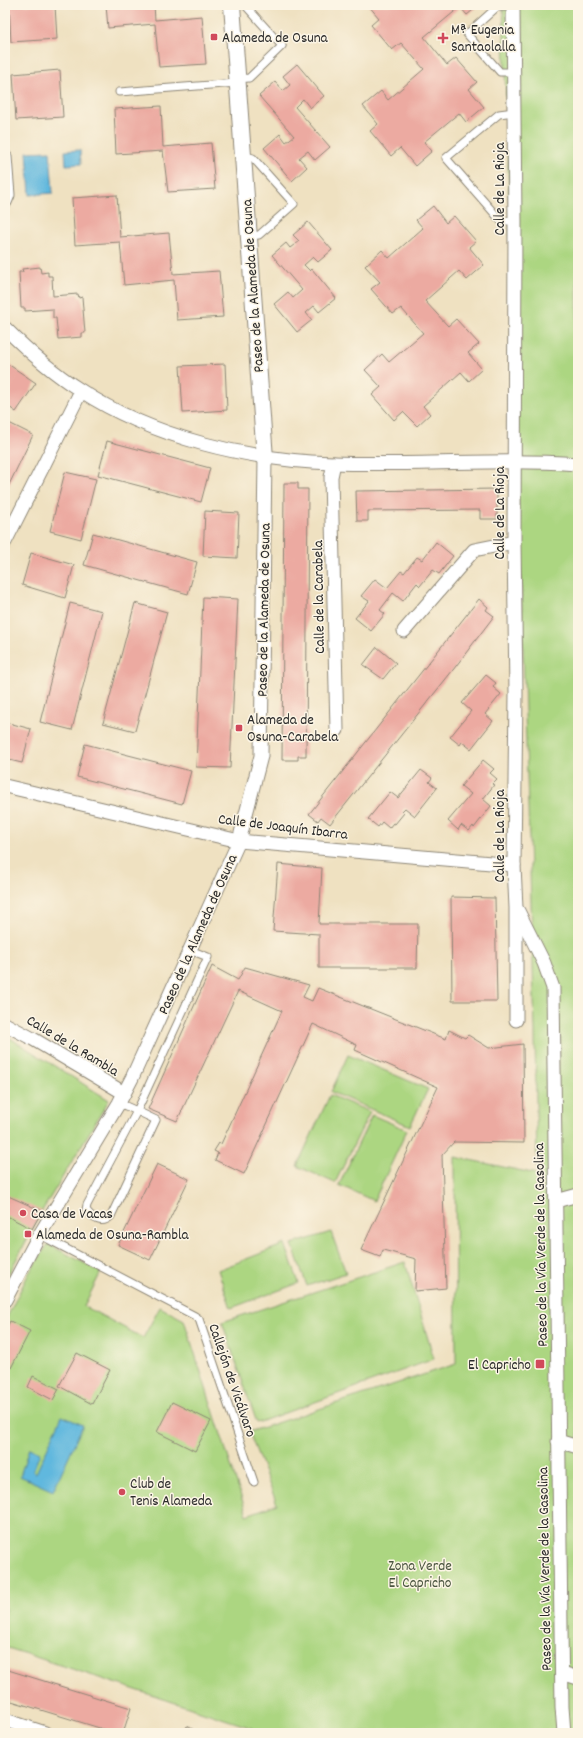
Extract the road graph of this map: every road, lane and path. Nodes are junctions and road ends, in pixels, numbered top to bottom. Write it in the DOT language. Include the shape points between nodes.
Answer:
graph roads {
  1 [pos="232,5"];
  2 [pos="244,5"];
  3 [pos="513,6"];
  4 [pos="514,72"];
  5 [pos="237,81"];
  6 [pos="119,92"];
  7 [pos="514,112"];
  8 [pos="242,155"];
  9 [pos="5,157"];
  10 [pos="5,202"];
  11 [pos="515,221"];
  12 [pos="248,236"];
  13 [pos="5,328"];
  14 [pos="81,391"];
  15 [pos="265,458"];
  16 [pos="515,462"];
  17 [pos="334,463"];
  18 [pos="578,464"];
  19 [pos="5,542"];
  20 [pos="514,542"];
  21 [pos="404,631"];
  22 [pos="337,730"];
  23 [pos="5,786"];
  24 [pos="239,840"];
  25 [pos="514,865"];
  26 [pos="516,908"];
  27 [pos="190,950"];
  28 [pos="516,1020"];
  29 [pos="5,1024"];
  30 [pos="122,1098"];
  31 [pos="137,1111"];
  32 [pos="578,1195"];
  33 [pos="556,1201"];
  34 [pos="40,1235"];
  35 [pos="5,1300"];
  36 [pos="558,1441"];
  37 [pos="578,1447"];
  38 [pos="254,1482"];
  39 [pos="562,1673"];
  40 [pos="578,1678"];
  41 [pos="5,1720"];
  42 [pos="45,1733"];
  43 [pos="564,1733"];
  1 -- 5 [label="street, Paseo de la Alameda de Osuna"];
  2 -- 5 [label="lane" via="282,46 249,78"];
  3 -- 4 [label="street, Calle de La Rioja"];
  3 -- 4 [label="lane" via="497,7 467,34 500,72"];
  4 -- 7 [label="street, Calle de La Rioja"];
  5 -- 6 [label="lane"];
  5 -- 8 [label="street, Paseo de la Alameda de Osuna"];
  7 -- 11 [label="street, Calle de La Rioja"];
  7 -- 11 [label="lane" via="499,114 446,158 501,221"];
  8 -- 12 [label="street, Paseo de la Alameda de Osuna"];
  8 -- 12 [label="lane" via="252,158 294,204 259,235"];
  9 -- 10 [label="street" via="8,195"];
  11 -- 16 [label="street, Calle de La Rioja"];
  12 -- 15 [label="street, Paseo de la Alameda de Osuna"];
  13 -- 14 [label="street" via="38,359"];
  14 -- 15 [label="street" via="136,421 211,446"];
  14 -- 19 [label="street"];
  15 -- 17 [label="street"];
  15 -- 24 [label="street, Paseo de la Alameda de Osuna" via="261,756"];
  16 -- 17 [label="street"];
  16 -- 18 [label="street"];
  16 -- 20 [label="street, Calle de La Rioja"];
  17 -- 22 [label="street, Calle de la Carabela" via="332,478"];
  20 -- 21 [label="street" via="474,550"];
  20 -- 25 [label="street, Calle de La Rioja"];
  23 -- 24 [label="street, Calle de Joaquín Ibarra"];
  24 -- 25 [label="street, Calle de Joaquín Ibarra"];
  24 -- 27 [label="street, Paseo de la Alameda de Osuna"];
  25 -- 26 [label="street, Calle de La Rioja"];
  26 -- 28 [label="street, Calle de La Rioja"];
  26 -- 33 [label="street, Paseo de la Vía Verde de la Gasolina" via="544,963 553,988"];
  27 -- 30 [label="street, Paseo de la Alameda de Osuna"];
  27 -- 31 [label="lane" via="208,958"];
  29 -- 30 [label="street, Calle de la Rambla" via="33,1039"];
  30 -- 31 [label="lane"];
  30 -- 34 [label="street, Paseo de la Alameda de Osuna"];
  31 -- 31 [label="lane" via="87,1205 86,1210 90,1216 102,1221 111,1216 156,1120"];
  32 -- 33 [label="street"];
  33 -- 36 [label="street, Paseo de la Vía Verde de la Gasolina"];
  34 -- 35 [label="street, Paseo de la Alameda de Osuna"];
  34 -- 38 [label="lane, Callejón de Vicálvaro" via="199,1319"];
  36 -- 37 [label="street"];
  36 -- 39 [label="street, Paseo de la Vía Verde de la Gasolina"];
  39 -- 40 [label="street"];
  39 -- 43 [label="street, Paseo de la Vía Verde de la Gasolina"];
  41 -- 42 [label="street"];
}
